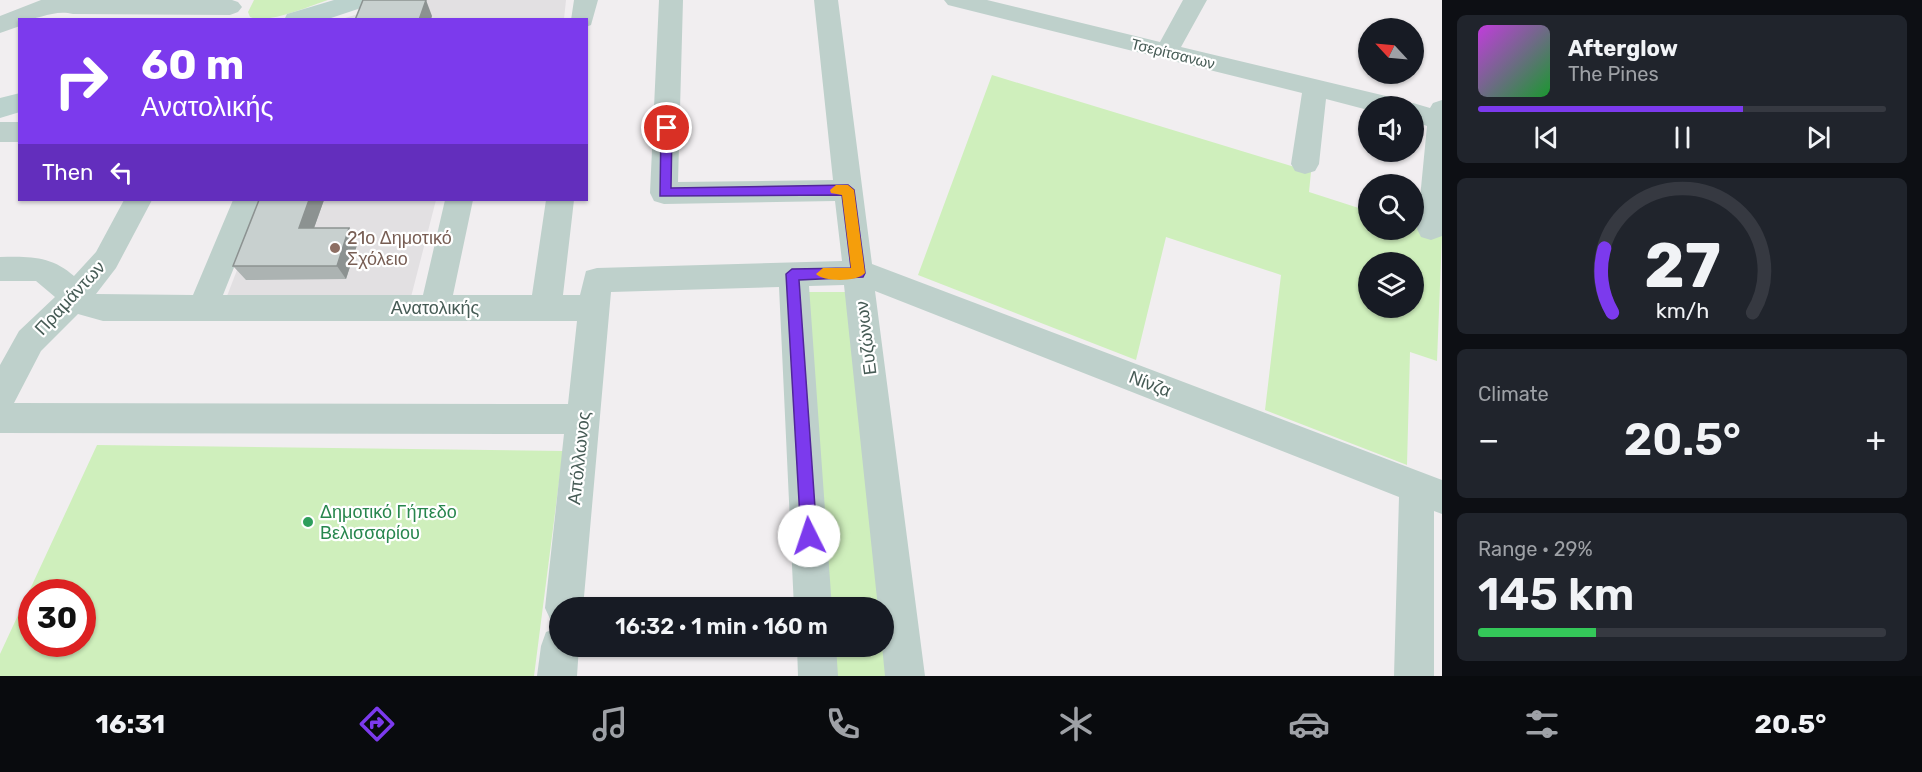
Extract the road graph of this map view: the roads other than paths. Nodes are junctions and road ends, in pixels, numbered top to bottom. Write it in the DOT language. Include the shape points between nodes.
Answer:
graph roads {
  1 [pos="361,0"];
  2 [pos="586,0"];
  3 [pos="671,0"];
  4 [pos="826,0"];
  5 [pos="956,0"];
  6 [pos="1057,0"];
  7 [pos="1195,0"];
  8 [pos="61,1"];
  9 [pos="230,9"];
  10 [pos="322,15"];
  11 [pos="306,18"];
  12 [pos="583,18"];
  13 [pos="1044,22"];
  14 [pos="0,25"];
  15 [pos="1166,52"];
  16 [pos="1315,88"];
  17 [pos="1358,98"];
  18 [pos="18,103"];
  19 [pos="0,108"];
  20 [pos="1424,114"];
  21 [pos="1441,117"];
  22 [pos="0,132"];
  23 [pos="18,132"];
  24 [pos="1305,164"];
  25 [pos="848,190"];
  26 [pos="137,201"];
  27 [pos="247,201"];
  28 [pos="459,201"];
  29 [pos="560,201"];
  30 [pos="1431,228"];
  31 [pos="0,269"];
  32 [pos="858,273"];
  33 [pos="792,274"];
  34 [pos="74,298"];
  35 [pos="203,308"];
  36 [pos="435,308"];
  37 [pos="546,308"];
  38 [pos="594,308"];
  39 [pos="0,396"];
  40 [pos="0,418"];
  41 [pos="583,419"];
  42 [pos="1430,493"];
  43 [pos="565,597"];
  44 [pos="812,597"];
  45 [pos="559,657"];
  46 [pos="817,657"];
  47 [pos="557,676"];
  48 [pos="818,676"];
  49 [pos="905,676"];
  50 [pos="1414,676"];
  1 -- 10 [label="street"];
  2 -- 12 [label="street"];
  3 -- 25 [label="street" via="664,193"];
  4 -- 25 [label="street, Ευζώνων"];
  5 -- 13 [label="street, Τσερίτσανων"];
  6 -- 13 [label="street"];
  7 -- 15 [label="street"];
  8 -- 9 [label="street" via="73,6"];
  8 -- 14 [label="street"];
  10 -- 11 [label="street"];
  13 -- 15 [label="street, Τσερίτσανων"];
  15 -- 16 [label="street, Τσερίτσανων"];
  16 -- 17 [label="street, Τσερίτσανων"];
  16 -- 24 [label="street"];
  18 -- 19 [label="street"];
  20 -- 21 [label="street"];
  21 -- 30 [label="street"];
  22 -- 23 [label="street"];
  25 -- 32 [label="street, Ευζώνων"];
  26 -- 34 [label="street, Πραμάντων" via="106,260"];
  27 -- 35 [label="street"];
  28 -- 36 [label="street"];
  29 -- 37 [label="street"];
  31 -- 34 [label="street, Ανατολικής" via="47,272"];
  32 -- 33 [label="street"];
  32 -- 42 [label="street, Νίνζα"];
  32 -- 49 [label="street, Ευζώνων"];
  33 -- 38 [label="street" via="597,280"];
  33 -- 44 [label="street"];
  34 -- 35 [label="street, Ανατολικής" via="103,308"];
  34 -- 39 [label="street, Πραμάντων" via="30,341"];
  35 -- 36 [label="street, Ανατολικής"];
  36 -- 37 [label="street, Ανατολικής"];
  37 -- 38 [label="street, Ανατολικής"];
  38 -- 41 [label="street, Απόλλωνος"];
  40 -- 41 [label="street"];
  41 -- 43 [label="street, Απόλλωνος"];
  42 -- 50 [label="street"];
  45 -- 47 [label="street"];
  46 -- 48 [label="street"];
}
